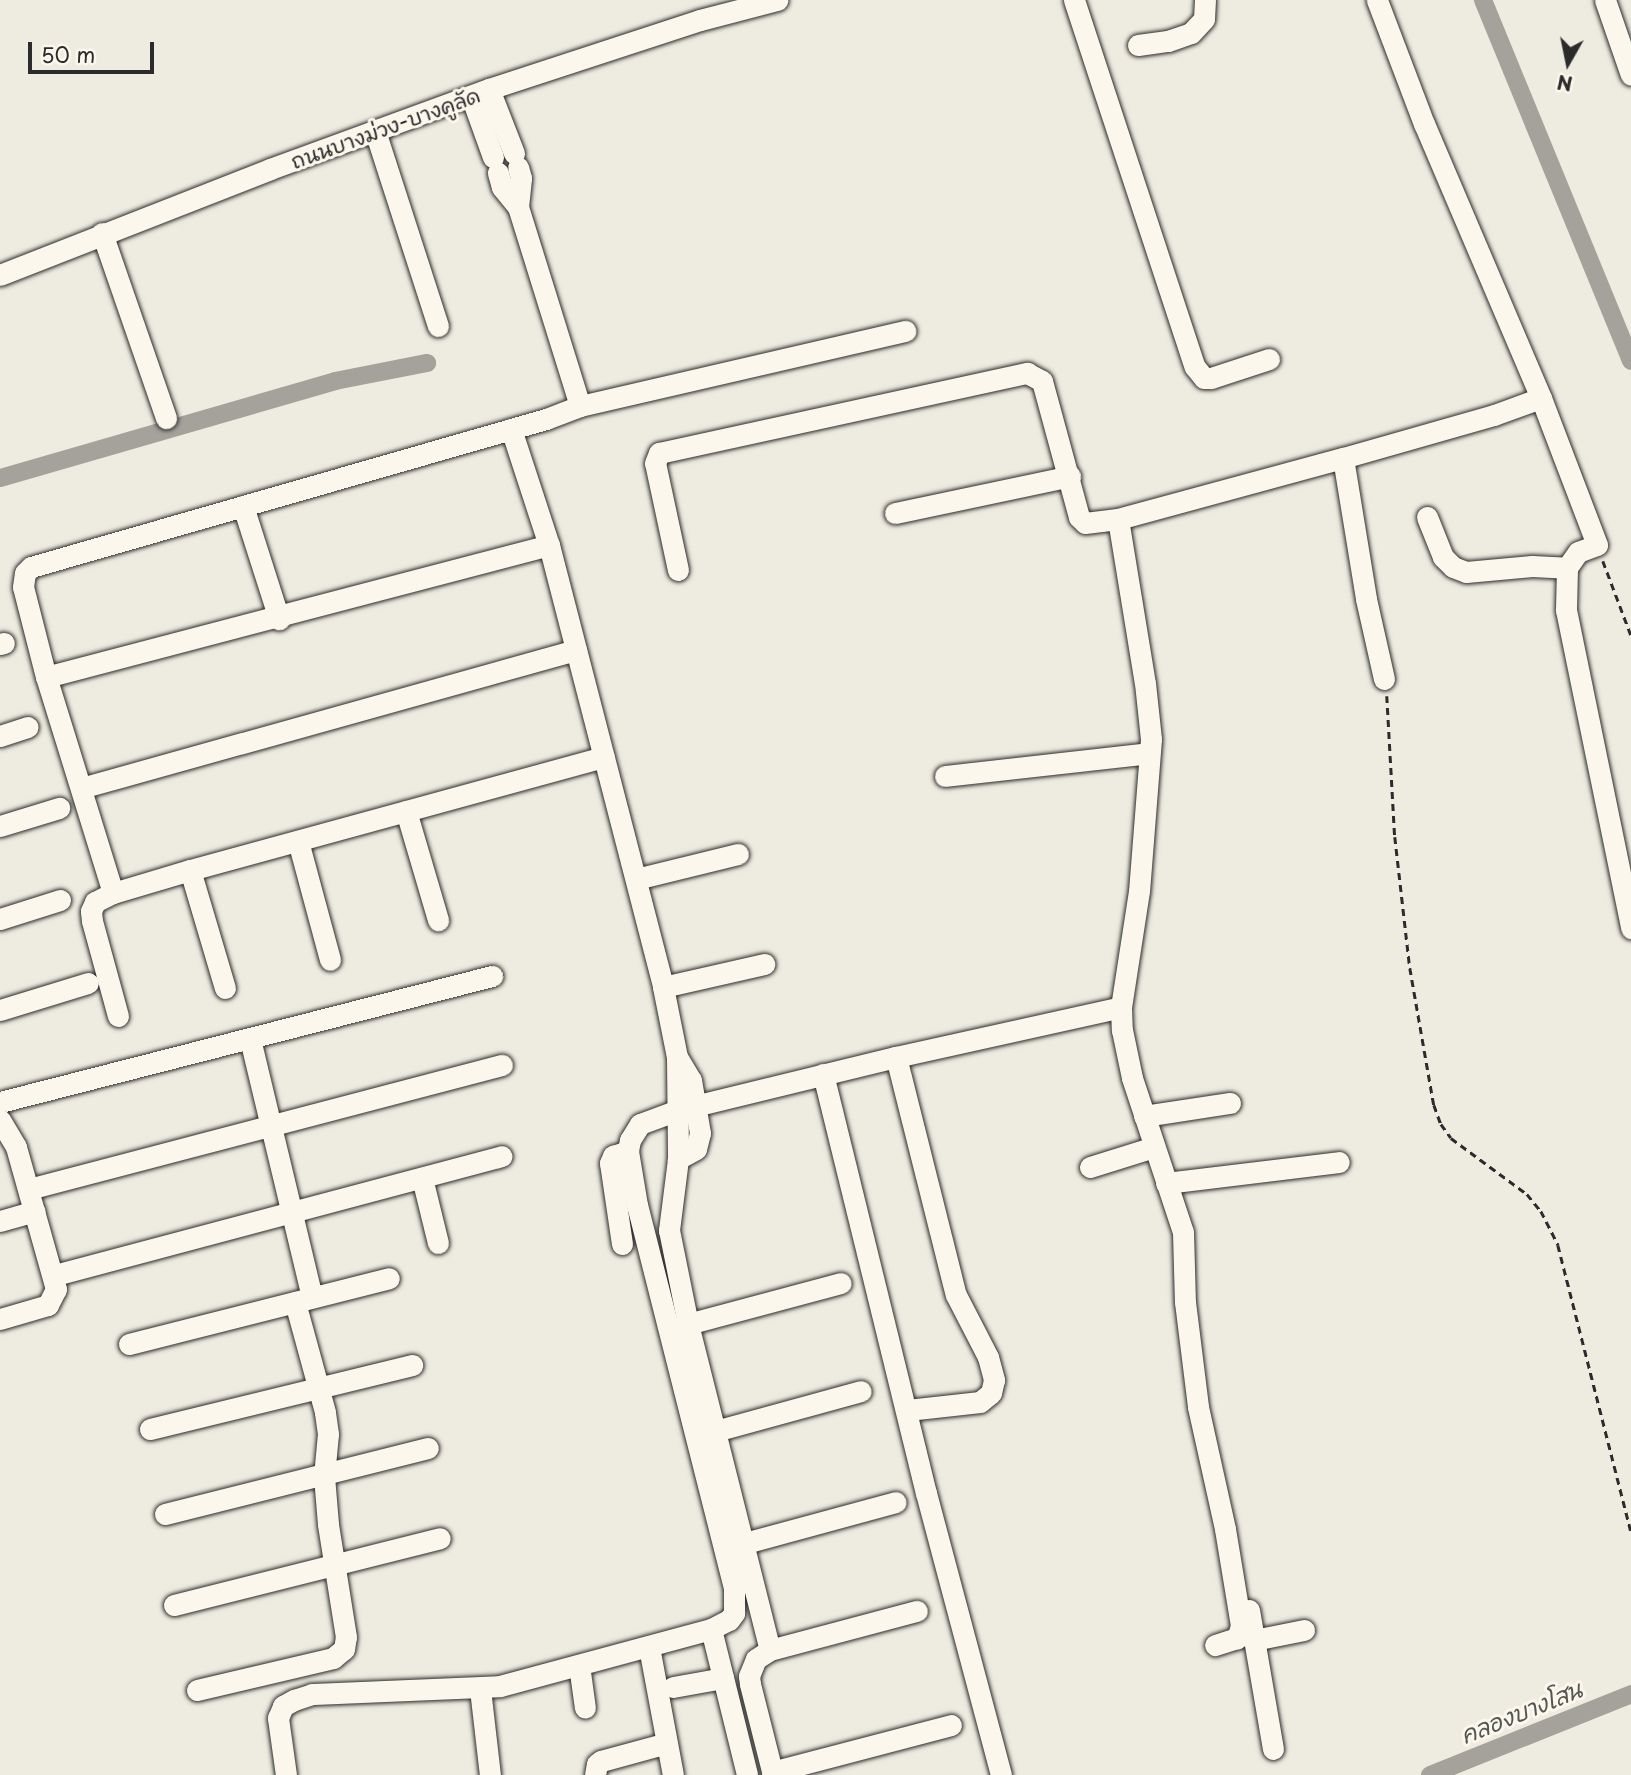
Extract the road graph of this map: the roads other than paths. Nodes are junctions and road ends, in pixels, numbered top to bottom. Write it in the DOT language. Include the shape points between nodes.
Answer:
graph roads {
  1 [pos="776,0"];
  2 [pos="1074,0"];
  3 [pos="1205,0"];
  4 [pos="1377,0"];
  5 [pos="1605,0"];
  6 [pos="696,10"];
  7 [pos="1138,45"];
  8 [pos="1631,75"];
  9 [pos="480,93"];
  10 [pos="375,131"];
  11 [pos="102,233"];
  12 [pos="0,275"];
  13 [pos="438,327"];
  14 [pos="905,331"];
  15 [pos="1269,359"];
  16 [pos="1541,398"];
  17 [pos="580,406"];
  18 [pos="166,418"];
  19 [pos="511,429"];
  20 [pos="1343,458"];
  21 [pos="1070,476"];
  22 [pos="243,506"];
  23 [pos="895,513"];
  24 [pos="1427,517"];
  25 [pos="1118,519"];
  26 [pos="549,545"];
  27 [pos="1567,568"];
  28 [pos="678,570"];
  29 [pos="279,618"];
  30 [pos="576,650"];
  31 [pos="46,677"];
  32 [pos="1384,679"];
  33 [pos="28,727"];
  34 [pos="0,736"];
  35 [pos="1149,753"];
  36 [pos="604,757"];
  37 [pos="945,776"];
  38 [pos="81,788"];
  39 [pos="59,808"];
  40 [pos="407,811"];
  41 [pos="0,826"];
  42 [pos="298,841"];
  43 [pos="738,854"];
  44 [pos="190,870"];
  45 [pos="636,879"];
  46 [pos="113,893"];
  47 [pos="60,901"];
  48 [pos="0,919"];
  49 [pos="438,920"];
  50 [pos="1631,928"];
  51 [pos="330,960"];
  52 [pos="765,964"];
  53 [pos="492,976"];
  54 [pos="88,983"];
  55 [pos="663,987"];
  56 [pos="225,988"];
  57 [pos="1121,1007"];
  58 [pos="0,1010"];
  59 [pos="118,1016"];
  60 [pos="250,1040"];
  61 [pos="896,1057"];
  62 [pos="502,1065"];
  63 [pos="823,1074"];
  64 [pos="1230,1103"];
  65 [pos="1,1108"];
  66 [pos="687,1108"];
  67 [pos="1144,1116"];
  68 [pos="273,1126"];
  69 [pos="1154,1147"];
  70 [pos="628,1151"];
  71 [pos="501,1156"];
  72 [pos="1339,1161"];
  73 [pos="1090,1167"];
  74 [pos="422,1178"];
  75 [pos="1166,1183"];
  76 [pos="29,1189"];
  77 [pos="35,1210"];
  78 [pos="294,1212"];
  79 [pos="0,1221"];
  80 [pos="1183,1232"];
  81 [pos="438,1243"];
  82 [pos="622,1244"];
  83 [pos="55,1275"];
  84 [pos="389,1278"];
  85 [pos="841,1283"];
  86 [pos="304,1300"];
  87 [pos="0,1318"];
  88 [pos="688,1324"];
  89 [pos="129,1345"];
  90 [pos="412,1365"];
  91 [pos="320,1388"];
  92 [pos="861,1391"];
  93 [pos="907,1410"];
  94 [pos="150,1429"];
  95 [pos="715,1431"];
  96 [pos="428,1448"];
  97 [pos="324,1476"];
  98 [pos="896,1502"];
  99 [pos="165,1514"];
  100 [pos="440,1538"];
  101 [pos="745,1543"];
  102 [pos="332,1566"];
  103 [pos="174,1605"];
  104 [pos="917,1611"];
  105 [pos="711,1629"];
  106 [pos="1304,1630"];
  107 [pos="1254,1640"];
  108 [pos="1215,1645"];
  109 [pos="649,1647"];
  110 [pos="770,1650"];
  111 [pos="579,1665"];
  112 [pos="723,1678"];
  113 [pos="673,1687"];
  114 [pos="480,1689"];
  115 [pos="197,1690"];
  116 [pos="585,1708"];
  117 [pos="951,1725"];
  118 [pos="667,1743"];
  119 [pos="1273,1749"];
  120 [pos="772,1773"];
  121 [pos="286,1775"];
  122 [pos="490,1775"];
  123 [pos="595,1775"];
  124 [pos="673,1775"];
  125 [pos="747,1775"];
  126 [pos="1001,1775"];
  1 -- 6 [label="street, ถนนบางม่วง-บางคูลัด"];
  2 -- 15 [label="street" via="1195,367 1204,378 1212,378"];
  3 -- 7 [label="street" via="1204,19 1191,33"];
  4 -- 16 [label="street" via="1424,124"];
  5 -- 8 [label="street"];
  6 -- 9 [label="street, ถนนบางม่วง-บางคูลัด"];
  9 -- 10 [label="street, ถนนบางม่วง-บางคูลัด"];
  9 -- 17 [label="street" via="506,162"];
  10 -- 11 [label="street, ถนนบางม่วง-บางคูลัด"];
  10 -- 13 [label="street"];
  11 -- 12 [label="street, ถนนบางม่วง-บางคูลัด"];
  11 -- 18 [label="street"];
  14 -- 17 [label="street"];
  16 -- 20 [label="street"];
  16 -- 27 [label="street" via="1597,545 1578,552"];
  17 -- 19 [label="street"];
  19 -- 22 [label="street"];
  19 -- 26 [label="street"];
  20 -- 25 [label="street"];
  20 -- 32 [label="street"];
  21 -- 23 [label="street"];
  21 -- 25 [label="street" via="1082,522"];
  21 -- 28 [label="street" via="1042,382 1027,373 662,452 656,463"];
  22 -- 29 [label="street"];
  22 -- 31 [label="street" via="27,570 23,587"];
  24 -- 27 [label="street" via="1443,557 1452,567 1466,572"];
  25 -- 35 [label="street" via="1145,683"];
  26 -- 29 [label="street"];
  26 -- 30 [label="street"];
  27 -- 50 [label="street" via="1566,610"];
  29 -- 31 [label="street"];
  30 -- 36 [label="street"];
  30 -- 38 [label="street"];
  31 -- 38 [label="street"];
  33 -- 34 [label="street"];
  35 -- 37 [label="street"];
  35 -- 57 [label="street" via="1139,891"];
  36 -- 40 [label="street"];
  36 -- 45 [label="street"];
  38 -- 46 [label="street"];
  39 -- 41 [label="street"];
  40 -- 42 [label="street"];
  40 -- 49 [label="street"];
  42 -- 44 [label="street"];
  42 -- 51 [label="street"];
  43 -- 45 [label="street"];
  44 -- 46 [label="street"];
  44 -- 56 [label="street"];
  45 -- 55 [label="street"];
  46 -- 59 [label="street" via="95,902 91,911"];
  47 -- 48 [label="street"];
  52 -- 55 [label="street"];
  53 -- 60 [label="street"];
  54 -- 58 [label="street"];
  55 -- 66 [label="street"];
  57 -- 61 [label="street"];
  57 -- 67 [label="street" via="1124,1049"];
  60 -- 65 [label="street"];
  60 -- 68 [label="street"];
  61 -- 63 [label="street"];
  61 -- 93 [label="street" via="956,1294 988,1357 994,1380 991,1393 980,1402"];
  62 -- 68 [label="street"];
  63 -- 66 [label="street"];
  63 -- 93 [label="street"];
  64 -- 67 [label="street"];
  65 -- 76 [label="street"];
  66 -- 70 [label="street" via="640,1124 629,1140"];
  66 -- 88 [label="street" via="699,1143 678,1159 668,1230"];
  67 -- 69 [label="street"];
  68 -- 76 [label="street"];
  68 -- 78 [label="street"];
  69 -- 73 [label="street"];
  69 -- 75 [label="street"];
  70 -- 82 [label="street" via="613,1156 610,1163"];
  70 -- 105 [label="street" via="678,1375 734,1588 734,1613"];
  71 -- 74 [label="street"];
  72 -- 75 [label="street"];
  74 -- 78 [label="street"];
  74 -- 81 [label="street"];
  75 -- 80 [label="street"];
  76 -- 77 [label="street"];
  77 -- 79 [label="street"];
  77 -- 83 [label="street"];
  78 -- 83 [label="street"];
  78 -- 86 [label="street"];
  80 -- 107 [label="street" via="1196,1266 1194,1304 1208,1421 1231,1513"];
  80 -- 108 [label="street" via="1185,1302 1198,1407 1241,1626 1237,1638"];
  83 -- 87 [label="street" via="54,1297 48,1304"];
  84 -- 86 [label="street"];
  85 -- 88 [label="street"];
  86 -- 89 [label="street"];
  86 -- 91 [label="street"];
  88 -- 95 [label="street"];
  90 -- 91 [label="street"];
  91 -- 94 [label="street"];
  91 -- 97 [label="street" via="328,1434"];
  92 -- 95 [label="street"];
  93 -- 126 [label="street"];
  95 -- 101 [label="street"];
  96 -- 97 [label="street"];
  97 -- 99 [label="street"];
  97 -- 102 [label="street"];
  98 -- 101 [label="street"];
  100 -- 102 [label="street"];
  101 -- 110 [label="street"];
  102 -- 103 [label="street"];
  102 -- 115 [label="street" via="345,1637 339,1654"];
  104 -- 110 [label="street"];
  105 -- 109 [label="street"];
  105 -- 112 [label="street"];
  106 -- 107 [label="street"];
  107 -- 119 [label="street"];
  109 -- 111 [label="street"];
  109 -- 118 [label="street"];
  110 -- 120 [label="street" via="755,1659 749,1676"];
  111 -- 114 [label="street"];
  111 -- 116 [label="street"];
  112 -- 113 [label="street"];
  112 -- 125 [label="street"];
  114 -- 121 [label="street" via="312,1693 294,1700 283,1706 278,1718"];
  114 -- 122 [label="street"];
  117 -- 120 [label="street"];
  118 -- 123 [label="street" via="601,1761"];
  118 -- 124 [label="street"];
}
